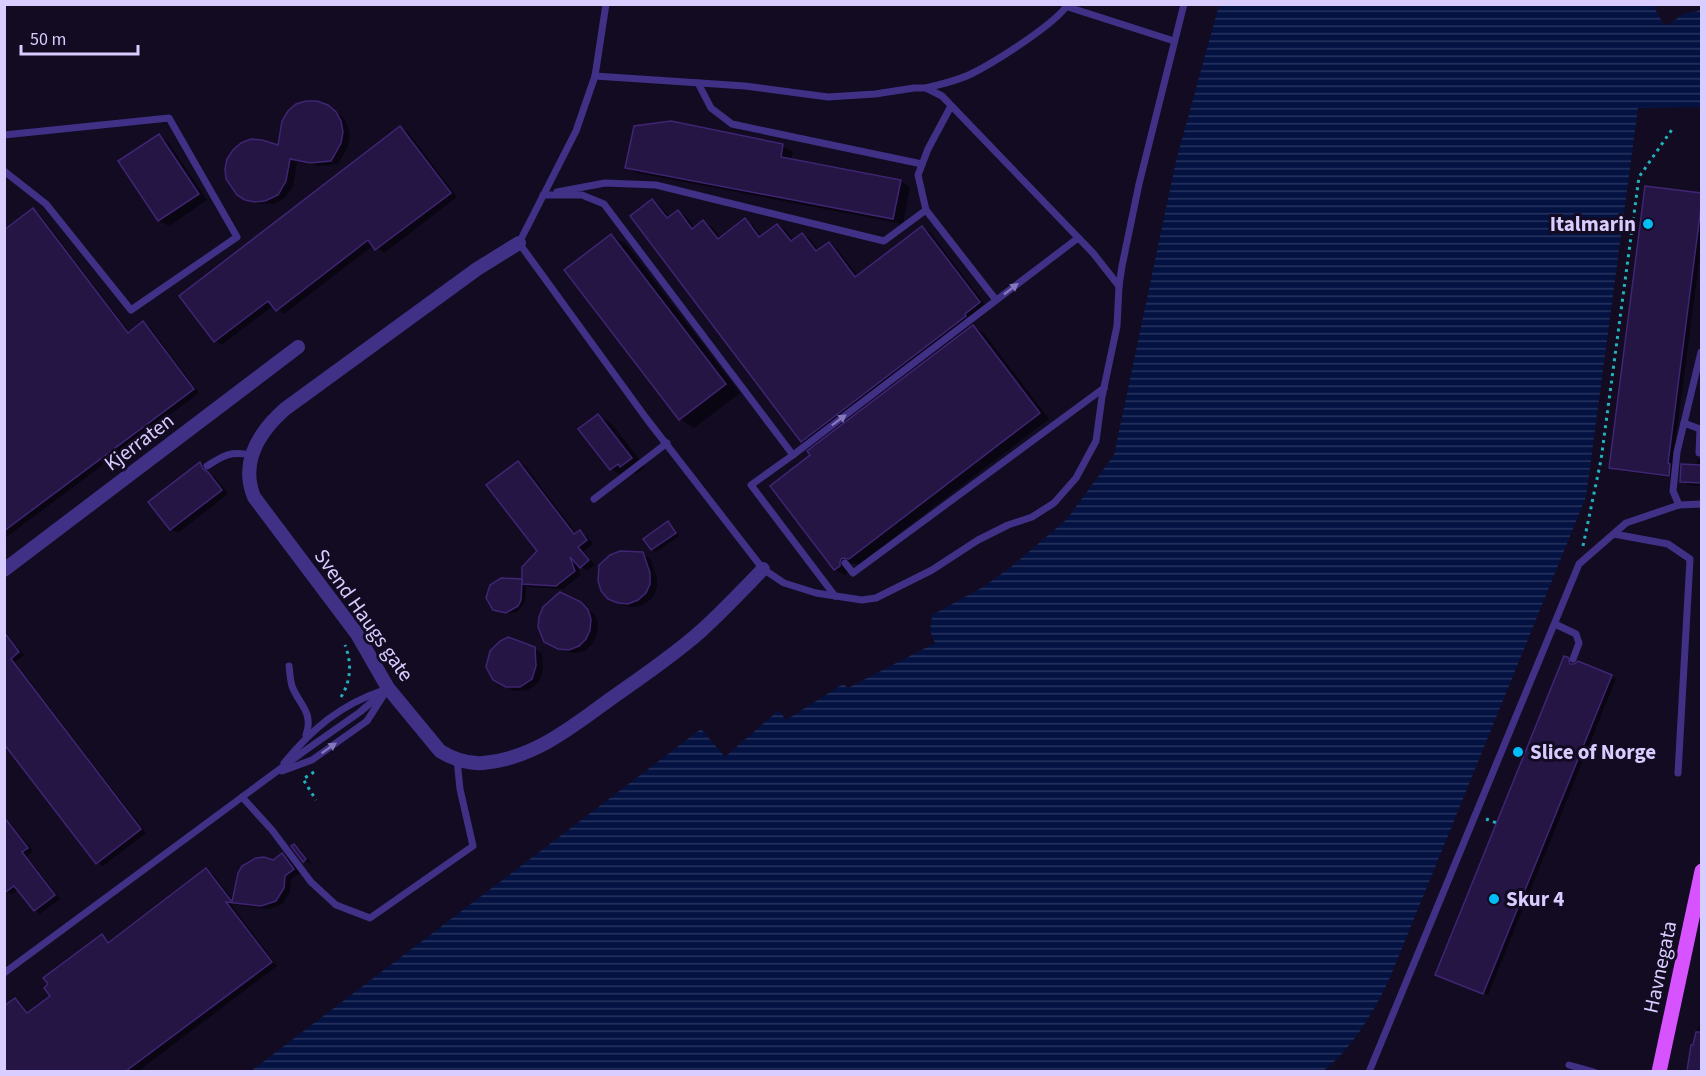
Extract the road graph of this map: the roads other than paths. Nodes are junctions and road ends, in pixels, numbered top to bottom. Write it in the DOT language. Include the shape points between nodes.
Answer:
graph roads {
  1 [pos="606,4"];
  2 [pos="1184,4"];
  3 [pos="1068,5"];
  4 [pos="1174,42"];
  5 [pos="595,76"];
  6 [pos="698,83"];
  7 [pos="926,88"];
  8 [pos="951,106"];
  9 [pos="4,135"];
  10 [pos="922,164"];
  11 [pos="4,171"];
  12 [pos="543,195"];
  13 [pos="926,210"];
  14 [pos="1078,238"];
  15 [pos="519,243"];
  16 [pos="1119,286"];
  17 [pos="996,300"];
  18 [pos="298,347"];
  19 [pos="1701,352"];
  20 [pos="1104,388"];
  21 [pos="1684,423"];
  22 [pos="667,443"];
  23 [pos="1699,453"];
  24 [pos="251,455"];
  25 [pos="793,455"];
  26 [pos="207,466"];
  27 [pos="594,499"];
  28 [pos="1701,504"];
  29 [pos="1679,505"];
  30 [pos="1614,534"];
  31 [pos="845,563"];
  32 [pos="763,569"];
  33 [pos="4,570"];
  34 [pos="836,596"];
  35 [pos="1555,624"];
  36 [pos="1573,659"];
  37 [pos="290,666"];
  38 [pos="388,688"];
  39 [pos="305,737"];
  40 [pos="303,752"];
  41 [pos="457,759"];
  42 [pos="276,772"];
  43 [pos="1678,773"];
  44 [pos="242,797"];
  45 [pos="1701,871"];
  46 [pos="4,973"];
  47 [pos="1569,1065"];
  48 [pos="1369,1071"];
  49 [pos="1594,1071"];
  50 [pos="1659,1071"];
  1 -- 5 [label="lane"];
  2 -- 4 [label="lane"];
  3 -- 4 [label="lane"];
  3 -- 7 [label="lane" via="1043,28 970,75"];
  4 -- 16 [label="lane"];
  5 -- 6 [label="lane"];
  5 -- 12 [label="lane" via="576,131"];
  6 -- 7 [label="lane" via="828,97"];
  6 -- 10 [label="lane" via="711,108 732,124"];
  7 -- 8 [label="lane"];
  8 -- 10 [label="lane"];
  8 -- 14 [label="lane"];
  9 -- 11 [label="lane" via="169,118 237,237 131,310 46,204"];
  10 -- 13 [label="lane" via="918,175"];
  12 -- 13 [label="lane" via="605,183 656,185 884,241"];
  12 -- 15 [label="lane"];
  12 -- 25 [label="lane" via="582,195 604,204"];
  13 -- 17 [label="lane"];
  14 -- 16 [label="lane"];
  17 -- 14 [label="lane, one-way"];
  15 -- 22 [label="lane"];
  15 -- 24 [label="street, Svend Haugs gate" via="477,269 285,409 262,434"];
  16 -- 20 [label="lane" via="1117,326"];
  25 -- 17 [label="lane, one-way"];
  18 -- 33 [label="street, Kjerraten"];
  19 -- 21 [label="lane"];
  20 -- 31 [label="lane" via="853,573"];
  20 -- 34 [label="lane" via="1096,441 1076,478 1054,503 978,540 932,570 876,598"];
  21 -- 23 [label="lane" via="1700,429"];
  21 -- 29 [label="lane" via="1673,491"];
  22 -- 27 [label="lane"];
  22 -- 32 [label="lane"];
  24 -- 26 [label="lane" via="236,452"];
  24 -- 38 [label="street, Svend Haugs gate" via="248,476 254,497 357,634"];
  25 -- 34 [label="lane" via="751,485"];
  28 -- 29 [label="lane"];
  29 -- 30 [label="lane" via="1626,523"];
  30 -- 35 [label="lane" via="1579,564"];
  30 -- 43 [label="lane" via="1668,544 1690,559"];
  32 -- 34 [label="lane" via="784,583"];
  32 -- 41 [label="street, Svend Haugs gate" via="700,632 550,741 501,760 482,763"];
  35 -- 36 [label="lane" via="1576,634 1579,643"];
  35 -- 48 [label="lane"];
  37 -- 39 [label="lane" via="293,688 307,712"];
  38 -- 39 [label="lane" via="351,702"];
  38 -- 40 [label="lane"];
  38 -- 41 [label="street, Svend Haugs gate" via="440,751"];
  42 -- 38 [label="lane, one-way" via="312,760 367,721"];
  39 -- 40 [label="lane"];
  39 -- 42 [label="lane"];
  40 -- 42 [label="lane"];
  41 -- 44 [label="lane" via="474,846 370,918 336,905 311,882"];
  42 -- 44 [label="lane"];
  44 -- 46 [label="lane"];
  45 -- 50 [label="main road, Havnegata"];
  47 -- 49 [label="lane"];
}
